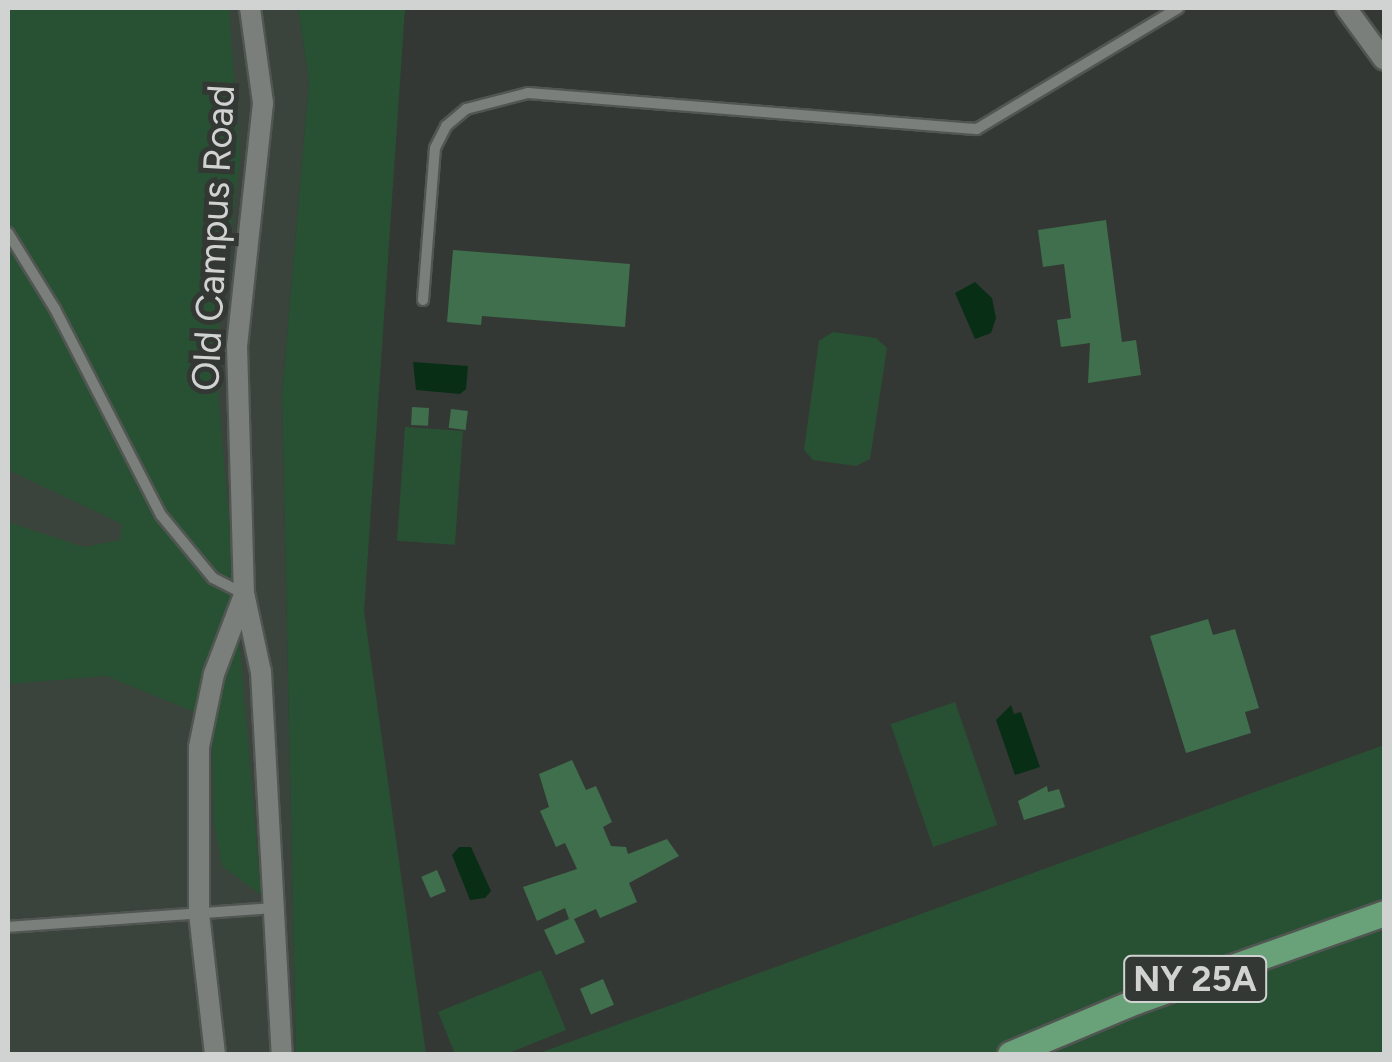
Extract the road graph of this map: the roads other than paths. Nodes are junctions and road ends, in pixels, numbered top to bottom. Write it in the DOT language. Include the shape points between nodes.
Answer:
graph roads {
  1 [pos="250,8"];
  2 [pos="1178,8"];
  3 [pos="1346,8"];
  4 [pos="1384,60"];
  5 [pos="8,233"];
  6 [pos="423,300"];
  7 [pos="244,593"];
  8 [pos="272,908"];
  9 [pos="1384,912"];
  10 [pos="199,914"];
  11 [pos="8,926"];
  12 [pos="1027,1051"];
  13 [pos="215,1054"];
  14 [pos="282,1054"];
  1 -- 7 [label="street, Old Campus Road" via="263,103 237,345"];
  2 -- 6 [label="lane" via="976,129 528,93 466,109 446,126 435,148"];
  3 -- 4 [label="street"];
  5 -- 7 [label="lane" via="56,310 161,515 214,578"];
  7 -- 8 [label="street, Old Campus Road" via="260,672"];
  7 -- 10 [label="street, Old Campus Road" via="214,674 198,748"];
  8 -- 10 [label="lane"];
  8 -- 14 [label="street, Old Campus Road"];
  9 -- 12 [label="main road, NY 25A"];
  10 -- 11 [label="lane"];
  10 -- 13 [label="street, Old Campus Road"];
}
